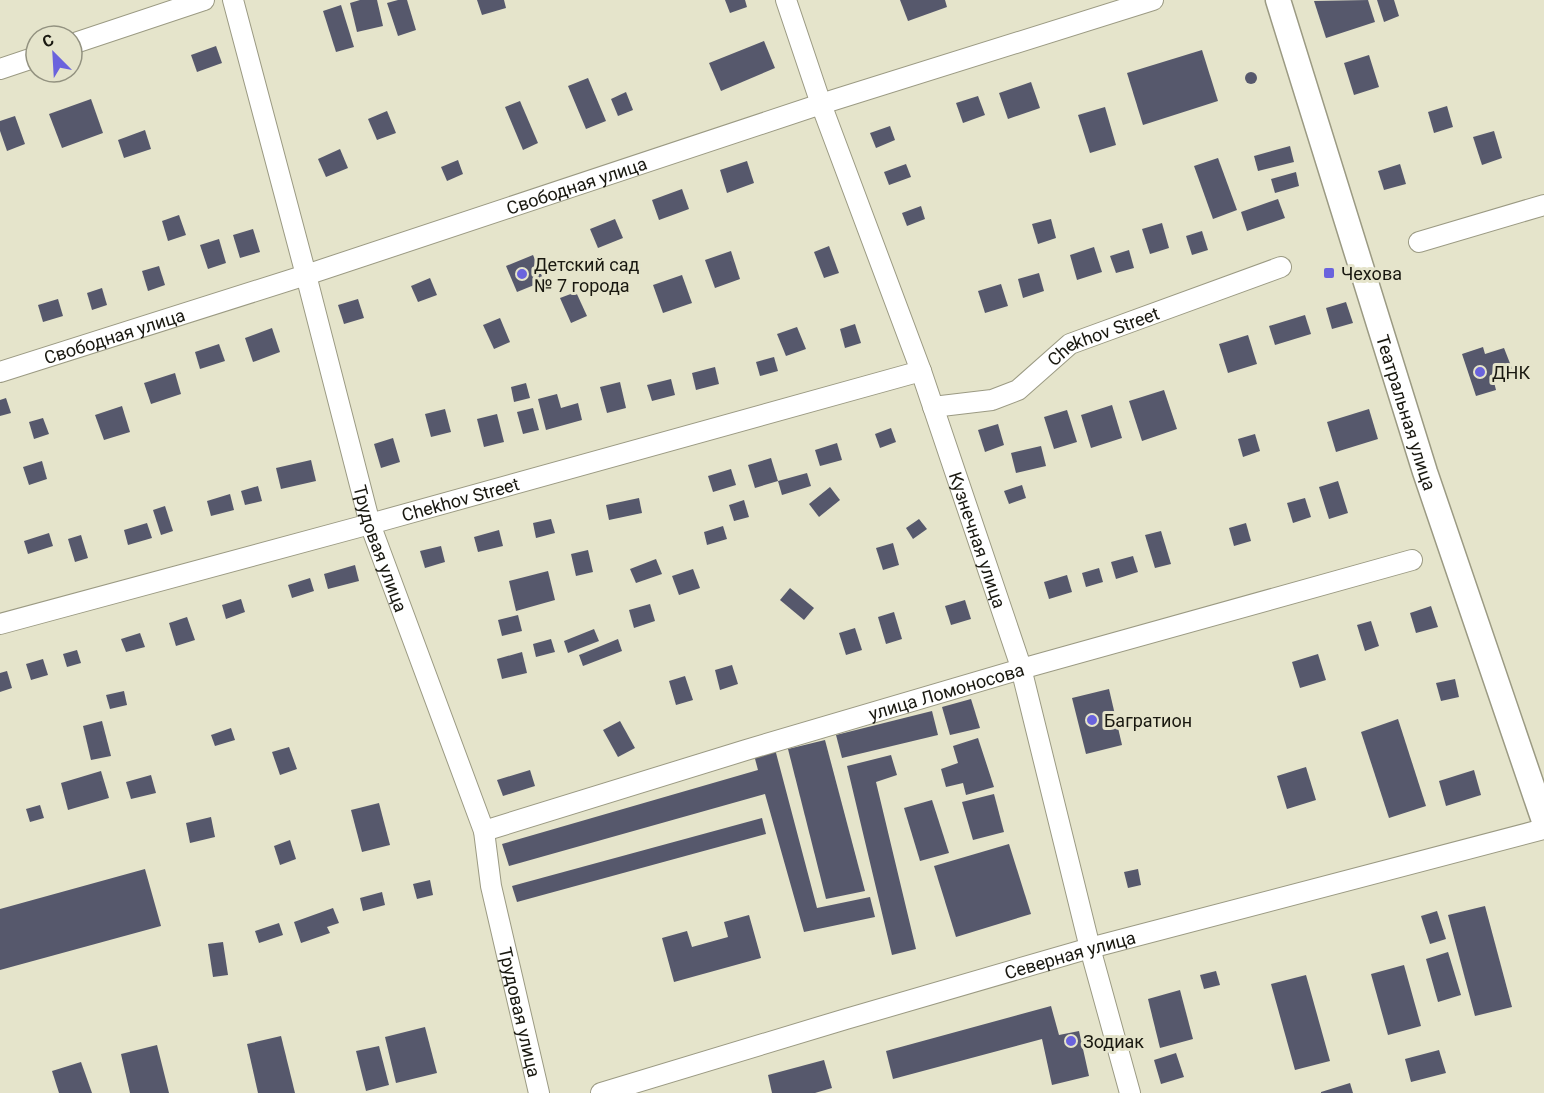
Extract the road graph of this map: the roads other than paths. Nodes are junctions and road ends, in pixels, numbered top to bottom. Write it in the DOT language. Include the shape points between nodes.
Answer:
graph roads {
  1 [pos="204,0"];
  2 [pos="233,0"];
  3 [pos="786,0"];
  4 [pos="1153,0"];
  5 [pos="1278,0"];
  6 [pos="84,40"];
  7 [pos="24,61"];
  8 [pos="0,69"];
  9 [pos="821,104"];
  10 [pos="1544,205"];
  11 [pos="1419,242"];
  12 [pos="1281,267"];
  13 [pos="306,275"];
  14 [pos="921,371"];
  15 [pos="0,372"];
  16 [pos="933,407"];
  17 [pos="370,524"];
  18 [pos="1412,560"];
  19 [pos="0,624"];
  20 [pos="1021,669"];
  21 [pos="1544,821"];
  22 [pos="1544,829"];
  23 [pos="484,831"];
  24 [pos="1090,948"];
  25 [pos="539,1093"];
  26 [pos="601,1093"];
  27 [pos="1130,1093"];
  1 -- 6 [label="street"];
  2 -- 13 [label="street, Трудовая улица"];
  3 -- 9 [label="street, Кузнечная улица"];
  4 -- 9 [label="street, Свободная улица"];
  5 -- 21 [label="main road, Театральная улица" via="1425,472"];
  7 -- 8 [label="street"];
  9 -- 13 [label="street, Свободная улица"];
  9 -- 14 [label="street, Кузнечная улица"];
  10 -- 11 [label="street"];
  12 -- 16 [label="street, Chekhov Street" via="1070,344 1018,390 992,400"];
  13 -- 15 [label="street, Свободная улица"];
  13 -- 17 [label="street, Трудовая улица"];
  14 -- 16 [label="street, Кузнечная улица"];
  14 -- 17 [label="street, Chekhov Street"];
  16 -- 20 [label="street, Кузнечная улица"];
  17 -- 19 [label="street, Chekhov Street"];
  17 -- 23 [label="street, Трудовая улица"];
  18 -- 20 [label="street, улица Ломоносова"];
  20 -- 23 [label="street, улица Ломоносова"];
  20 -- 24 [label="street, Кузнечная улица"];
  22 -- 24 [label="street, Северная улица"];
  23 -- 25 [label="street, Трудовая улица" via="491,886"];
  24 -- 26 [label="street, Северная улица"];
  24 -- 27 [label="street, Кузнечная улица"];
}
